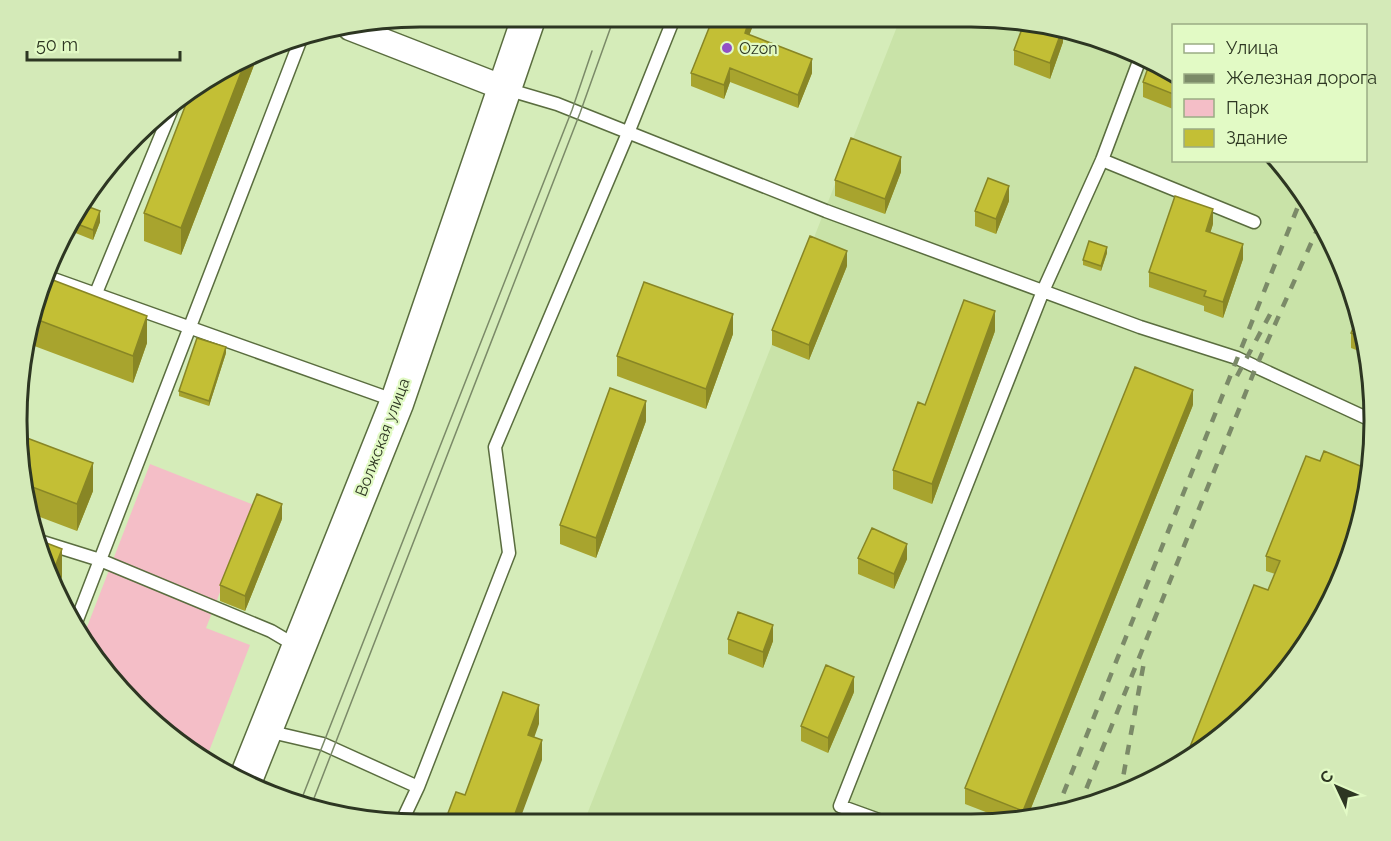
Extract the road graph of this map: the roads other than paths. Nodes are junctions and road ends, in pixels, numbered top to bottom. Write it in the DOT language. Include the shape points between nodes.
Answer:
graph roads {
  1 [pos="525,27"];
  2 [pos="670,27"];
  3 [pos="360,32"];
  4 [pos="298,47"];
  5 [pos="1138,65"];
  6 [pos="504,88"];
  7 [pos="168,119"];
  8 [pos="628,133"];
  9 [pos="1102,160"];
  10 [pos="1254,222"];
  11 [pos="54,279"];
  12 [pos="1043,291"];
  13 [pos="96,293"];
  14 [pos="189,327"];
  15 [pos="397,402"];
  16 [pos="1364,418"];
  17 [pos="47,543"];
  18 [pos="99,560"];
  19 [pos="79,615"];
  20 [pos="298,647"];
  21 [pos="265,731"];
  22 [pos="248,774"];
  23 [pos="418,788"];
  24 [pos="406,813"];
  25 [pos="862,814"];
  1 -- 6 [label="main road, Волжская улица"];
  2 -- 8 [label="lane"];
  3 -- 6 [label="street"];
  4 -- 14 [label="lane"];
  5 -- 9 [label="lane"];
  6 -- 8 [label="lane" via="557,104"];
  6 -- 15 [label="main road, Волжская улица"];
  7 -- 13 [label="lane"];
  8 -- 12 [label="lane"];
  8 -- 23 [label="lane" via="495,447 509,553"];
  9 -- 10 [label="lane"];
  9 -- 12 [label="lane"];
  11 -- 13 [label="lane"];
  12 -- 16 [label="lane" via="1237,358"];
  12 -- 25 [label="lane" via="840,806"];
  13 -- 14 [label="lane"];
  14 -- 15 [label="lane"];
  14 -- 18 [label="lane"];
  15 -- 20 [label="main road, Волжская улица"];
  17 -- 18 [label="lane"];
  18 -- 19 [label="lane"];
  18 -- 20 [label="lane" via="271,631"];
  20 -- 21 [label="main road, Волжская улица"];
  21 -- 22 [label="main road, Волжская улица"];
  21 -- 23 [label="lane" via="323,744"];
  23 -- 24 [label="lane"];
}
